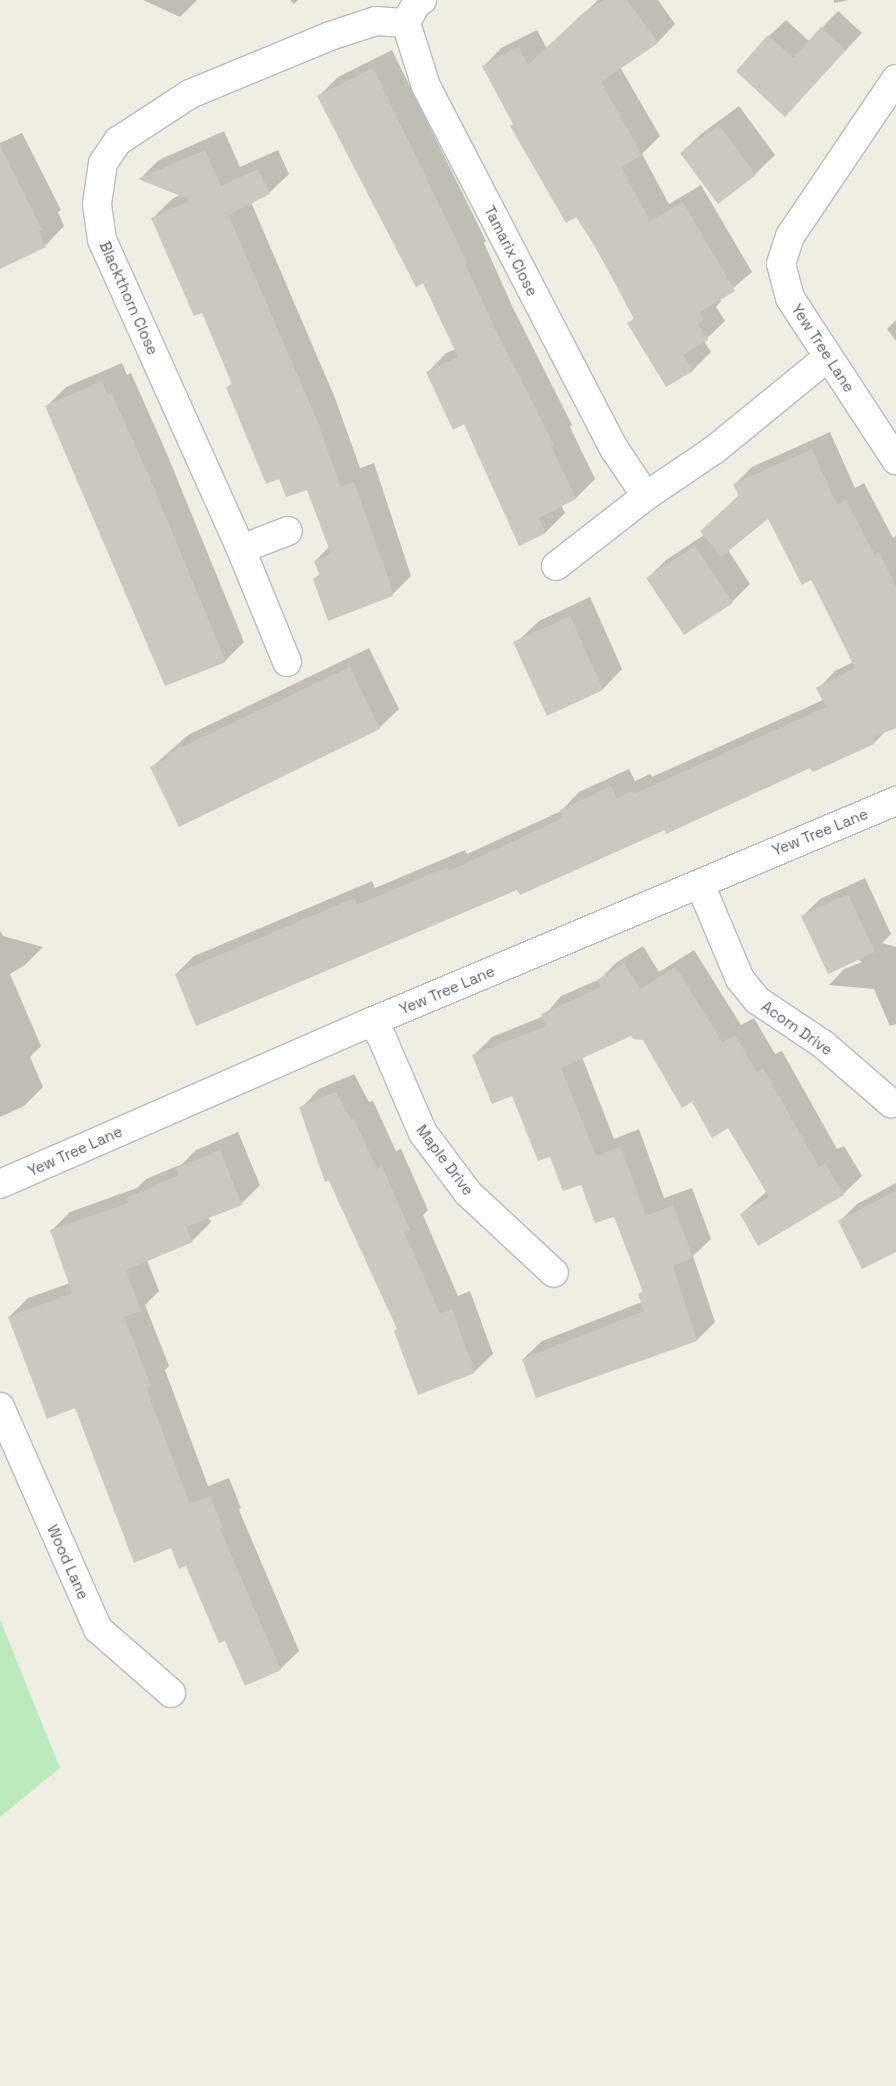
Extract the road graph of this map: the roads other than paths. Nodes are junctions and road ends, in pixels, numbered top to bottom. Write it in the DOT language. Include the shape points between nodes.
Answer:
graph roads {
  1 [pos="422,0"];
  2 [pos="406,24"];
  3 [pos="896,79"];
  4 [pos="828,358"];
  5 [pos="896,460"];
  6 [pos="646,496"];
  7 [pos="288,532"];
  8 [pos="241,549"];
  9 [pos="556,566"];
  10 [pos="287,662"];
  11 [pos="896,800"];
  12 [pos="700,884"];
  13 [pos="371,1022"];
  14 [pos="891,1103"];
  15 [pos="0,1184"];
  16 [pos="554,1273"];
  17 [pos="0,1407"];
  18 [pos="171,1693"];
  1 -- 2 [label="street" via="416,4"];
  2 -- 6 [label="street, Tamarix Close" via="430,94 614,450"];
  2 -- 8 [label="street, Blackthorn Close" via="376,21 190,94 118,141 103,163 97,204 102,240"];
  3 -- 4 [label="street, Yew Tree Lane" via="790,236 781,264 790,298"];
  4 -- 5 [label="street, Yew Tree Lane"];
  4 -- 6 [label="street" via="714,450"];
  6 -- 9 [label="street"];
  7 -- 8 [label="street"];
  8 -- 10 [label="street, Blackthorn Close"];
  11 -- 12 [label="street, Yew Tree Lane"];
  12 -- 13 [label="street, Yew Tree Lane"];
  12 -- 14 [label="street, Acorn Drive" via="740,979 757,1000 824,1045"];
  13 -- 15 [label="street, Yew Tree Lane"];
  13 -- 16 [label="street, Maple Drive" via="382,1038 408,1107 423,1133 468,1193"];
  17 -- 18 [label="street, Wood Lane" via="98,1629"];
}
